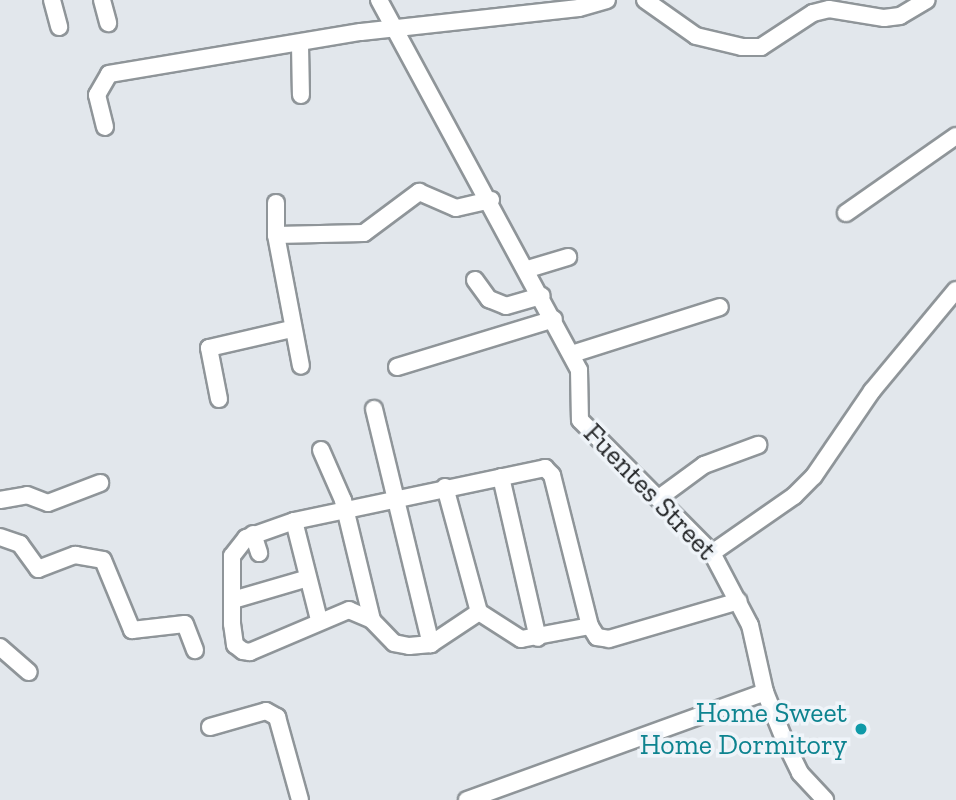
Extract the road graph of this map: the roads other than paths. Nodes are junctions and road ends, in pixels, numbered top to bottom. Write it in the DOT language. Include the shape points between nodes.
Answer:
graph roads {
  1 [pos="52,0"];
  2 [pos="102,0"];
  3 [pos="379,0"];
  4 [pos="607,0"];
  5 [pos="645,0"];
  6 [pos="927,0"];
  7 [pos="108,23"];
  8 [pos="59,26"];
  9 [pos="397,29"];
  10 [pos="300,45"];
  11 [pos="301,95"];
  12 [pos="105,127"];
  13 [pos="956,136"];
  14 [pos="491,200"];
  15 [pos="276,203"];
  16 [pos="846,213"];
  17 [pos="276,234"];
  18 [pos="568,257"];
  19 [pos="528,269"];
  20 [pos="475,280"];
  21 [pos="956,290"];
  22 [pos="542,296"];
  23 [pos="720,307"];
  24 [pos="554,319"];
  25 [pos="291,330"];
  26 [pos="572,354"];
  27 [pos="301,366"];
  28 [pos="397,367"];
  29 [pos="219,399"];
  30 [pos="374,409"];
  31 [pos="758,445"];
  32 [pos="321,450"];
  33 [pos="501,477"];
  34 [pos="100,483"];
  35 [pos="446,486"];
  36 [pos="396,498"];
  37 [pos="659,498"];
  38 [pos="0,500"];
  39 [pos="345,508"];
  40 [pos="294,521"];
  41 [pos="253,534"];
  42 [pos="0,537"];
  43 [pos="260,553"];
  44 [pos="712,553"];
  45 [pos="308,578"];
  46 [pos="233,600"];
  47 [pos="739,601"];
  48 [pos="479,612"];
  49 [pos="319,620"];
  50 [pos="372,620"];
  51 [pos="590,626"];
  52 [pos="538,638"];
  53 [pos="431,643"];
  54 [pos="0,647"];
  55 [pos="195,650"];
  56 [pos="29,672"];
  57 [pos="765,692"];
  58 [pos="211,727"];
  59 [pos="816,797"];
  60 [pos="300,800"];
  61 [pos="467,800"];
  1 -- 8 [label="street"];
  2 -- 7 [label="street"];
  3 -- 9 [label="street, Fuentes Street"];
  4 -- 9 [label="street" via="579,8"];
  5 -- 6 [label="street" via="696,36 741,47 761,47 813,13 828,9 884,18 900,16"];
  9 -- 10 [label="street"];
  9 -- 14 [label="street, Fuentes Street"];
  10 -- 11 [label="street"];
  10 -- 12 [label="street" via="187,58 109,74 97,94"];
  13 -- 16 [label="street"];
  14 -- 17 [label="street" via="456,208 419,192 364,233"];
  14 -- 19 [label="street, Fuentes Street"];
  15 -- 17 [label="street"];
  17 -- 25 [label="street"];
  18 -- 19 [label="street"];
  19 -- 22 [label="street, Fuentes Street"];
  20 -- 22 [label="street" via="489,299 506,306"];
  21 -- 44 [label="street" via="872,391 814,476 794,496"];
  22 -- 24 [label="street, Fuentes Street"];
  23 -- 26 [label="street"];
  24 -- 26 [label="street, Fuentes Street"];
  24 -- 28 [label="street"];
  25 -- 27 [label="street"];
  25 -- 29 [label="street" via="209,348"];
  26 -- 37 [label="street, Fuentes Street" via="579,370 580,420"];
  30 -- 36 [label="street"];
  31 -- 37 [label="street" via="704,465"];
  32 -- 39 [label="street"];
  33 -- 35 [label="street"];
  33 -- 51 [label="street" via="545,468 552,475"];
  33 -- 52 [label="street"];
  34 -- 38 [label="street" via="48,503 26,495"];
  35 -- 36 [label="street"];
  35 -- 48 [label="street"];
  36 -- 39 [label="street"];
  36 -- 53 [label="street"];
  37 -- 44 [label="street, Fuentes Street"];
  39 -- 40 [label="street"];
  39 -- 50 [label="street"];
  40 -- 41 [label="street"];
  40 -- 45 [label="street"];
  41 -- 43 [label="street"];
  41 -- 46 [label="street" via="237,547 230,571"];
  42 -- 55 [label="street" via="20,544 38,569 75,555 103,560 132,630 185,624"];
  44 -- 47 [label="street, Fuentes Street"];
  45 -- 46 [label="street"];
  45 -- 49 [label="street"];
  46 -- 49 [label="street" via="235,645 243,651 250,652"];
  47 -- 51 [label="street" via="609,639 597,637"];
  47 -- 57 [label="street, Fuentes Street" via="750,625"];
  48 -- 52 [label="street" via="521,639"];
  48 -- 53 [label="street"];
  49 -- 50 [label="street" via="349,610"];
  50 -- 53 [label="street" via="394,643"];
  51 -- 52 [label="street"];
  54 -- 56 [label="street"];
  57 -- 59 [label="street, Fuentes Street" via="800,773"];
  57 -- 61 [label="street"];
  58 -- 60 [label="street" via="266,711 277,717"];
}
